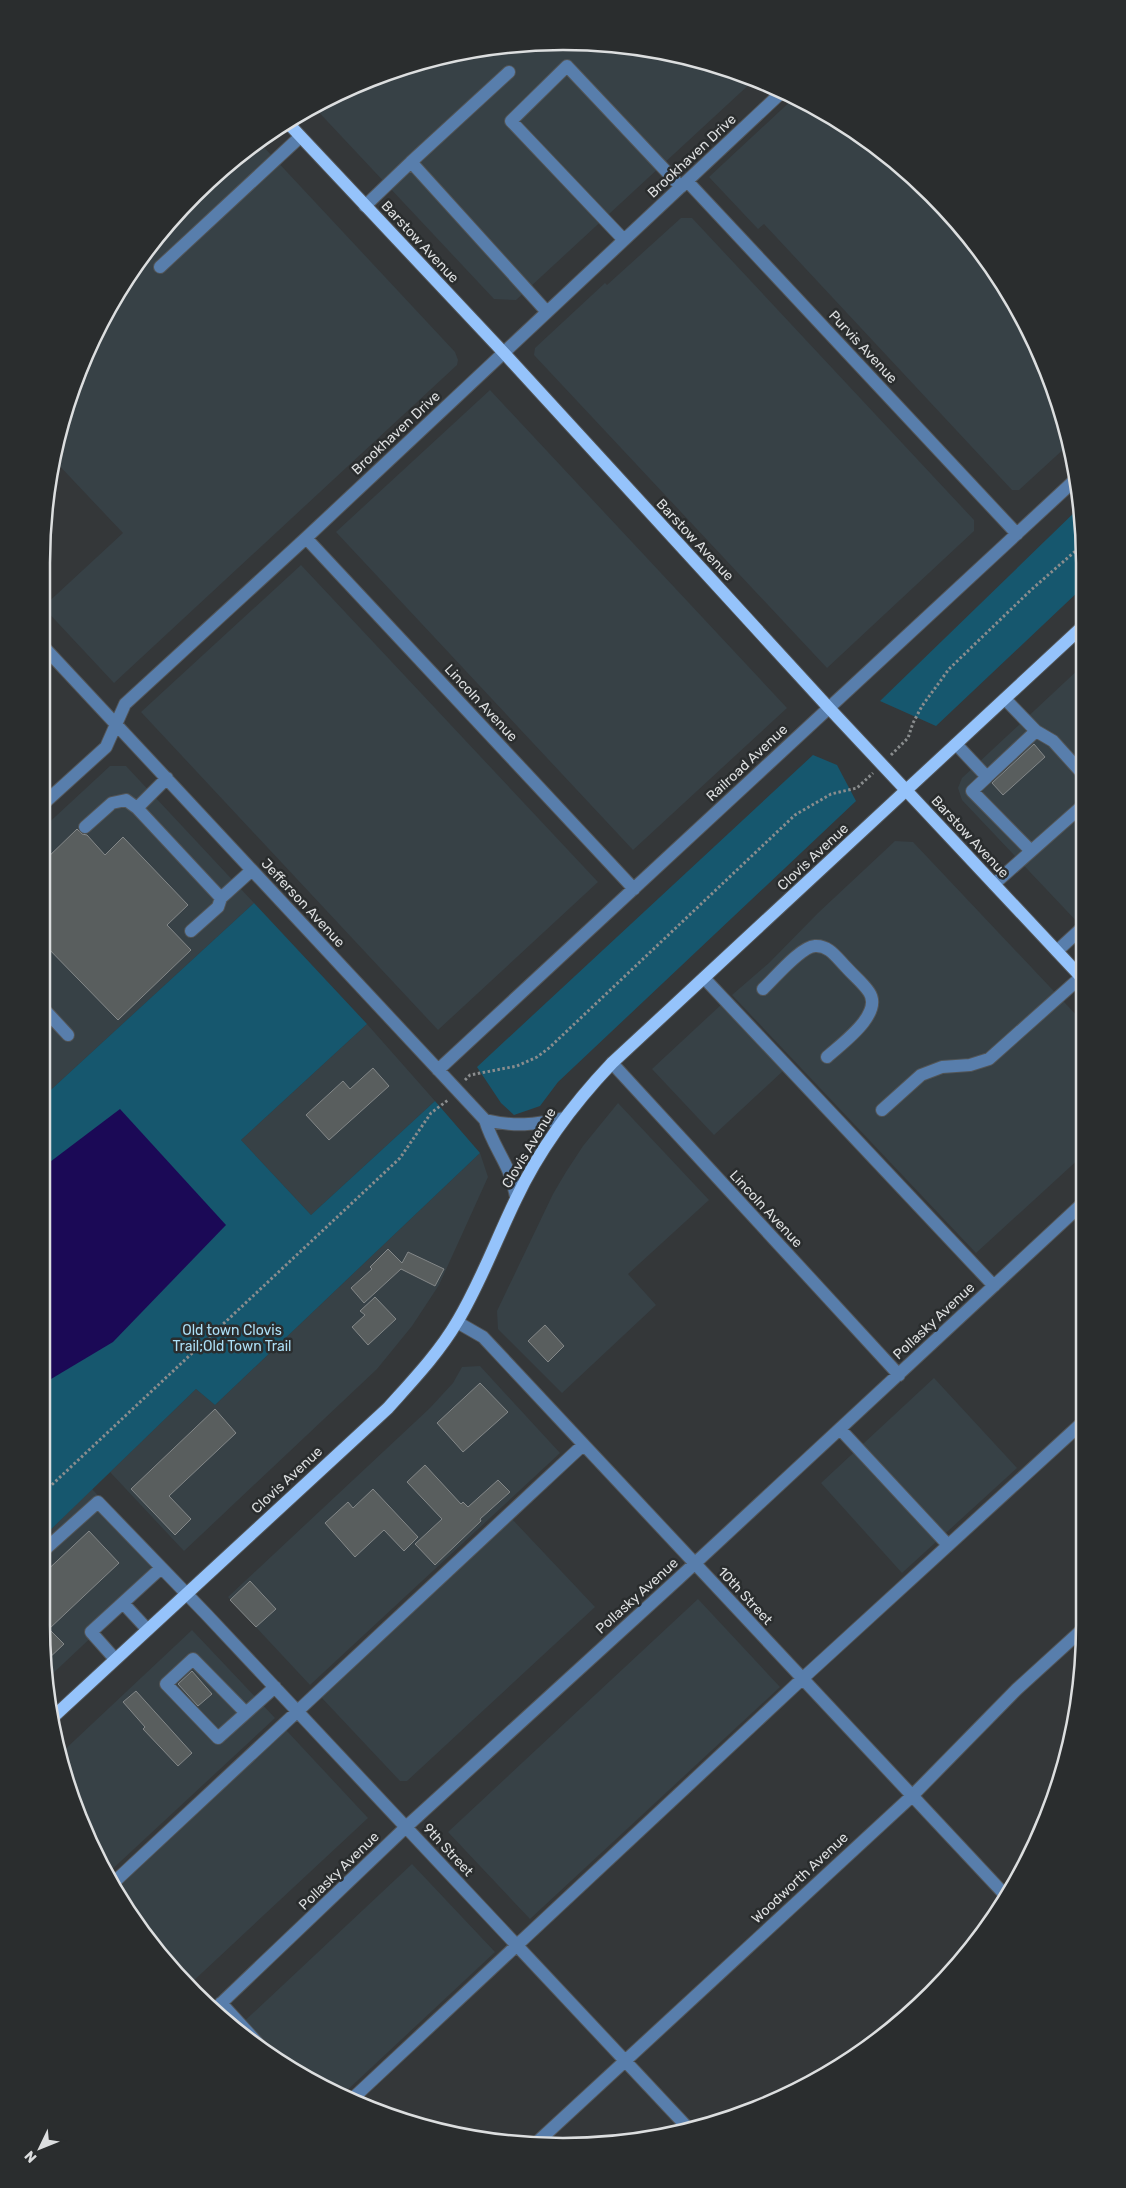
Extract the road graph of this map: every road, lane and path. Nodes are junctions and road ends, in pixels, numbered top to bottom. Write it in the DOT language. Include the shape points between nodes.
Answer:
graph roads {
  1 [pos="509,72"];
  2 [pos="777,97"];
  3 [pos="292,128"];
  4 [pos="300,137"];
  5 [pos="411,162"];
  6 [pos="684,184"];
  7 [pos="366,206"];
  8 [pos="624,240"];
  9 [pos="160,267"];
  10 [pos="547,312"];
  11 [pos="504,353"];
  12 [pos="1070,485"];
  13 [pos="1017,534"];
  14 [pos="306,538"];
  15 [pos="1076,551"];
  16 [pos="1076,633"];
  17 [pos="50,657"];
  18 [pos="1004,699"];
  19 [pos="829,708"];
  20 [pos="118,725"];
  21 [pos="1036,731"];
  22 [pos="956,744"];
  23 [pos="882,764"];
  24 [pos="1076,766"];
  25 [pos="987,777"];
  26 [pos="167,778"];
  27 [pos="906,791"];
  28 [pos="50,798"];
  29 [pos="137,808"];
  30 [pos="1076,812"];
  31 [pos="85,827"];
  32 [pos="1031,851"];
  33 [pos="252,870"];
  34 [pos="994,884"];
  35 [pos="634,889"];
  36 [pos="221,898"];
  37 [pos="192,931"];
  38 [pos="1076,934"];
  39 [pos="1057,951"];
  40 [pos="1076,972"];
  41 [pos="704,978"];
  42 [pos="1076,981"];
  43 [pos="763,989"];
  44 [pos="50,1016"];
  45 [pos="68,1035"];
  46 [pos="827,1057"];
  47 [pos="612,1063"];
  48 [pos="438,1070"];
  49 [pos="457,1090"];
  50 [pos="882,1110"];
  51 [pos="564,1118"];
  52 [pos="485,1120"];
  53 [pos="516,1197"];
  54 [pos="1076,1210"];
  55 [pos="994,1286"];
  56 [pos="457,1322"];
  57 [pos="899,1375"];
  58 [pos="1076,1428"];
  59 [pos="840,1429"];
  60 [pos="583,1445"];
  61 [pos="50,1487"];
  62 [pos="948,1545"];
  63 [pos="50,1546"];
  64 [pos="695,1564"];
  65 [pos="161,1568"];
  66 [pos="185,1593"];
  67 [pos="123,1603"];
  68 [pos="147,1629"];
  69 [pos="1076,1635"];
  70 [pos="115,1659"];
  71 [pos="802,1679"];
  72 [pos="275,1687"];
  73 [pos="298,1711"];
  74 [pos="58,1712"];
  75 [pos="246,1713"];
  76 [pos="912,1796"];
  77 [pos="406,1827"];
  78 [pos="117,1879"];
  79 [pos="1001,1892"];
  80 [pos="517,1946"];
  81 [pos="219,2005"];
  82 [pos="624,2060"];
  83 [pos="357,2094"];
  84 [pos="683,2124"];
  85 [pos="542,2137"];
  1 -- 5 [label="street"];
  2 -- 6 [label="street, Brookhaven Drive"];
  3 -- 4 [label="main road, Barstow Avenue"];
  4 -- 7 [label="main road, Barstow Avenue"];
  4 -- 9 [label="street"];
  5 -- 7 [label="street"];
  5 -- 10 [label="street"];
  6 -- 8 [label="street, Brookhaven Drive"];
  6 -- 8 [label="street, Purvis Avenue" via="567,66 511,121"];
  6 -- 13 [label="street, Purvis Avenue"];
  7 -- 11 [label="main road, Barstow Avenue"];
  8 -- 10 [label="street, Brookhaven Drive"];
  10 -- 11 [label="street, Brookhaven Drive"];
  11 -- 14 [label="street, Brookhaven Drive"];
  11 -- 19 [label="main road, Barstow Avenue"];
  12 -- 13 [label="street, Railroad Avenue"];
  13 -- 19 [label="street, Railroad Avenue"];
  14 -- 20 [label="street, Brookhaven Drive" via="125,704"];
  14 -- 35 [label="street, Lincoln Avenue"];
  15 -- 23 [label="path" via="949,669 922,706 908,738"];
  16 -- 18 [label="main road, Clovis Avenue"];
  17 -- 20 [label="street, Jefferson Avenue"];
  18 -- 21 [label="street"];
  18 -- 22 [label="main road, Clovis Avenue"];
  19 -- 23 [label="main road, Barstow Avenue"];
  19 -- 35 [label="street, Railroad Avenue"];
  20 -- 26 [label="street, Jefferson Avenue"];
  20 -- 28 [label="street, Brookhaven Drive" via="106,746"];
  21 -- 24 [label="street" via="1053,741"];
  21 -- 25 [label="street"];
  22 -- 25 [label="street"];
  22 -- 27 [label="main road, Clovis Avenue"];
  23 -- 27 [label="main road, Barstow Avenue"];
  23 -- 49 [label="path" via="857,788 831,794 795,815 537,1057 517,1066 470,1075"];
  25 -- 32 [label="street" via="972,790"];
  26 -- 29 [label="street"];
  26 -- 33 [label="street, Jefferson Avenue"];
  27 -- 34 [label="main road, Barstow Avenue"];
  27 -- 41 [label="main road, Clovis Avenue"];
  29 -- 31 [label="street" via="126,800 118,800"];
  29 -- 36 [label="street"];
  30 -- 32 [label="street"];
  32 -- 34 [label="street"];
  33 -- 36 [label="street"];
  33 -- 48 [label="street, Jefferson Avenue"];
  34 -- 39 [label="main road, Barstow Avenue"];
  35 -- 48 [label="street, Railroad Avenue"];
  36 -- 37 [label="street" via="218,907"];
  38 -- 39 [label="street"];
  39 -- 40 [label="main road, Barstow Avenue"];
  41 -- 47 [label="main road, Clovis Avenue"];
  41 -- 55 [label="street"];
  42 -- 50 [label="street" via="989,1059 921,1074"];
  43 -- 46 [label="street" via="805,949 816,946 826,948 850,971 870,993 870,1017"];
  44 -- 45 [label="street"];
  47 -- 51 [label="main road, Clovis Avenue"];
  47 -- 57 [label="street, Lincoln Avenue"];
  48 -- 49 [label="street, Jefferson Avenue"];
  49 -- 52 [label="street, Jefferson Avenue"];
  49 -- 61 [label="path" via="431,1113 400,1158"];
  51 -- 52 [label="street" via="529,1126"];
  51 -- 53 [label="main road, Clovis Avenue"];
  52 -- 53 [label="street, Jefferson Avenue" via="491,1139 510,1170"];
  53 -- 56 [label="main road, Clovis Avenue" via="490,1259"];
  54 -- 55 [label="street, Pollasky Avenue"];
  55 -- 57 [label="street, Pollasky Avenue"];
  56 -- 60 [label="street, 10th Street" via="483,1338"];
  56 -- 66 [label="main road, Clovis Avenue" via="432,1360 388,1408"];
  57 -- 59 [label="street, Pollasky Avenue"];
  58 -- 62 [label="street"];
  59 -- 62 [label="street"];
  59 -- 64 [label="street, Pollasky Avenue"];
  60 -- 64 [label="street, 10th Street"];
  60 -- 73 [label="street"];
  62 -- 71 [label="street"];
  63 -- 65 [label="street, 9th Street" via="98,1502"];
  64 -- 71 [label="street, 10th Street"];
  64 -- 77 [label="street, Pollasky Avenue"];
  65 -- 66 [label="street, 9th Street"];
  65 -- 67 [label="street"];
  66 -- 68 [label="main road, Clovis Avenue"];
  66 -- 72 [label="street, 9th Street"];
  67 -- 68 [label="street"];
  67 -- 70 [label="street" via="91,1632"];
  68 -- 70 [label="main road, Clovis Avenue"];
  69 -- 76 [label="street, Woodworth Avenue" via="1016,1689"];
  70 -- 74 [label="main road, Clovis Avenue"];
  71 -- 76 [label="street, 10th Street"];
  71 -- 80 [label="street"];
  72 -- 73 [label="street, 9th Street"];
  72 -- 75 [label="street"];
  73 -- 77 [label="street, 9th Street"];
  73 -- 78 [label="street"];
  75 -- 75 [label="street" via="193,1659 166,1684 218,1738"];
  76 -- 79 [label="street, 10th Street"];
  76 -- 82 [label="street, Woodworth Avenue"];
  77 -- 80 [label="street, 9th Street"];
  77 -- 81 [label="street, Pollasky Avenue"];
  80 -- 82 [label="street, 9th Street"];
  80 -- 83 [label="street"];
  82 -- 84 [label="street, 9th Street"];
  82 -- 85 [label="street, Woodworth Avenue"];
}
